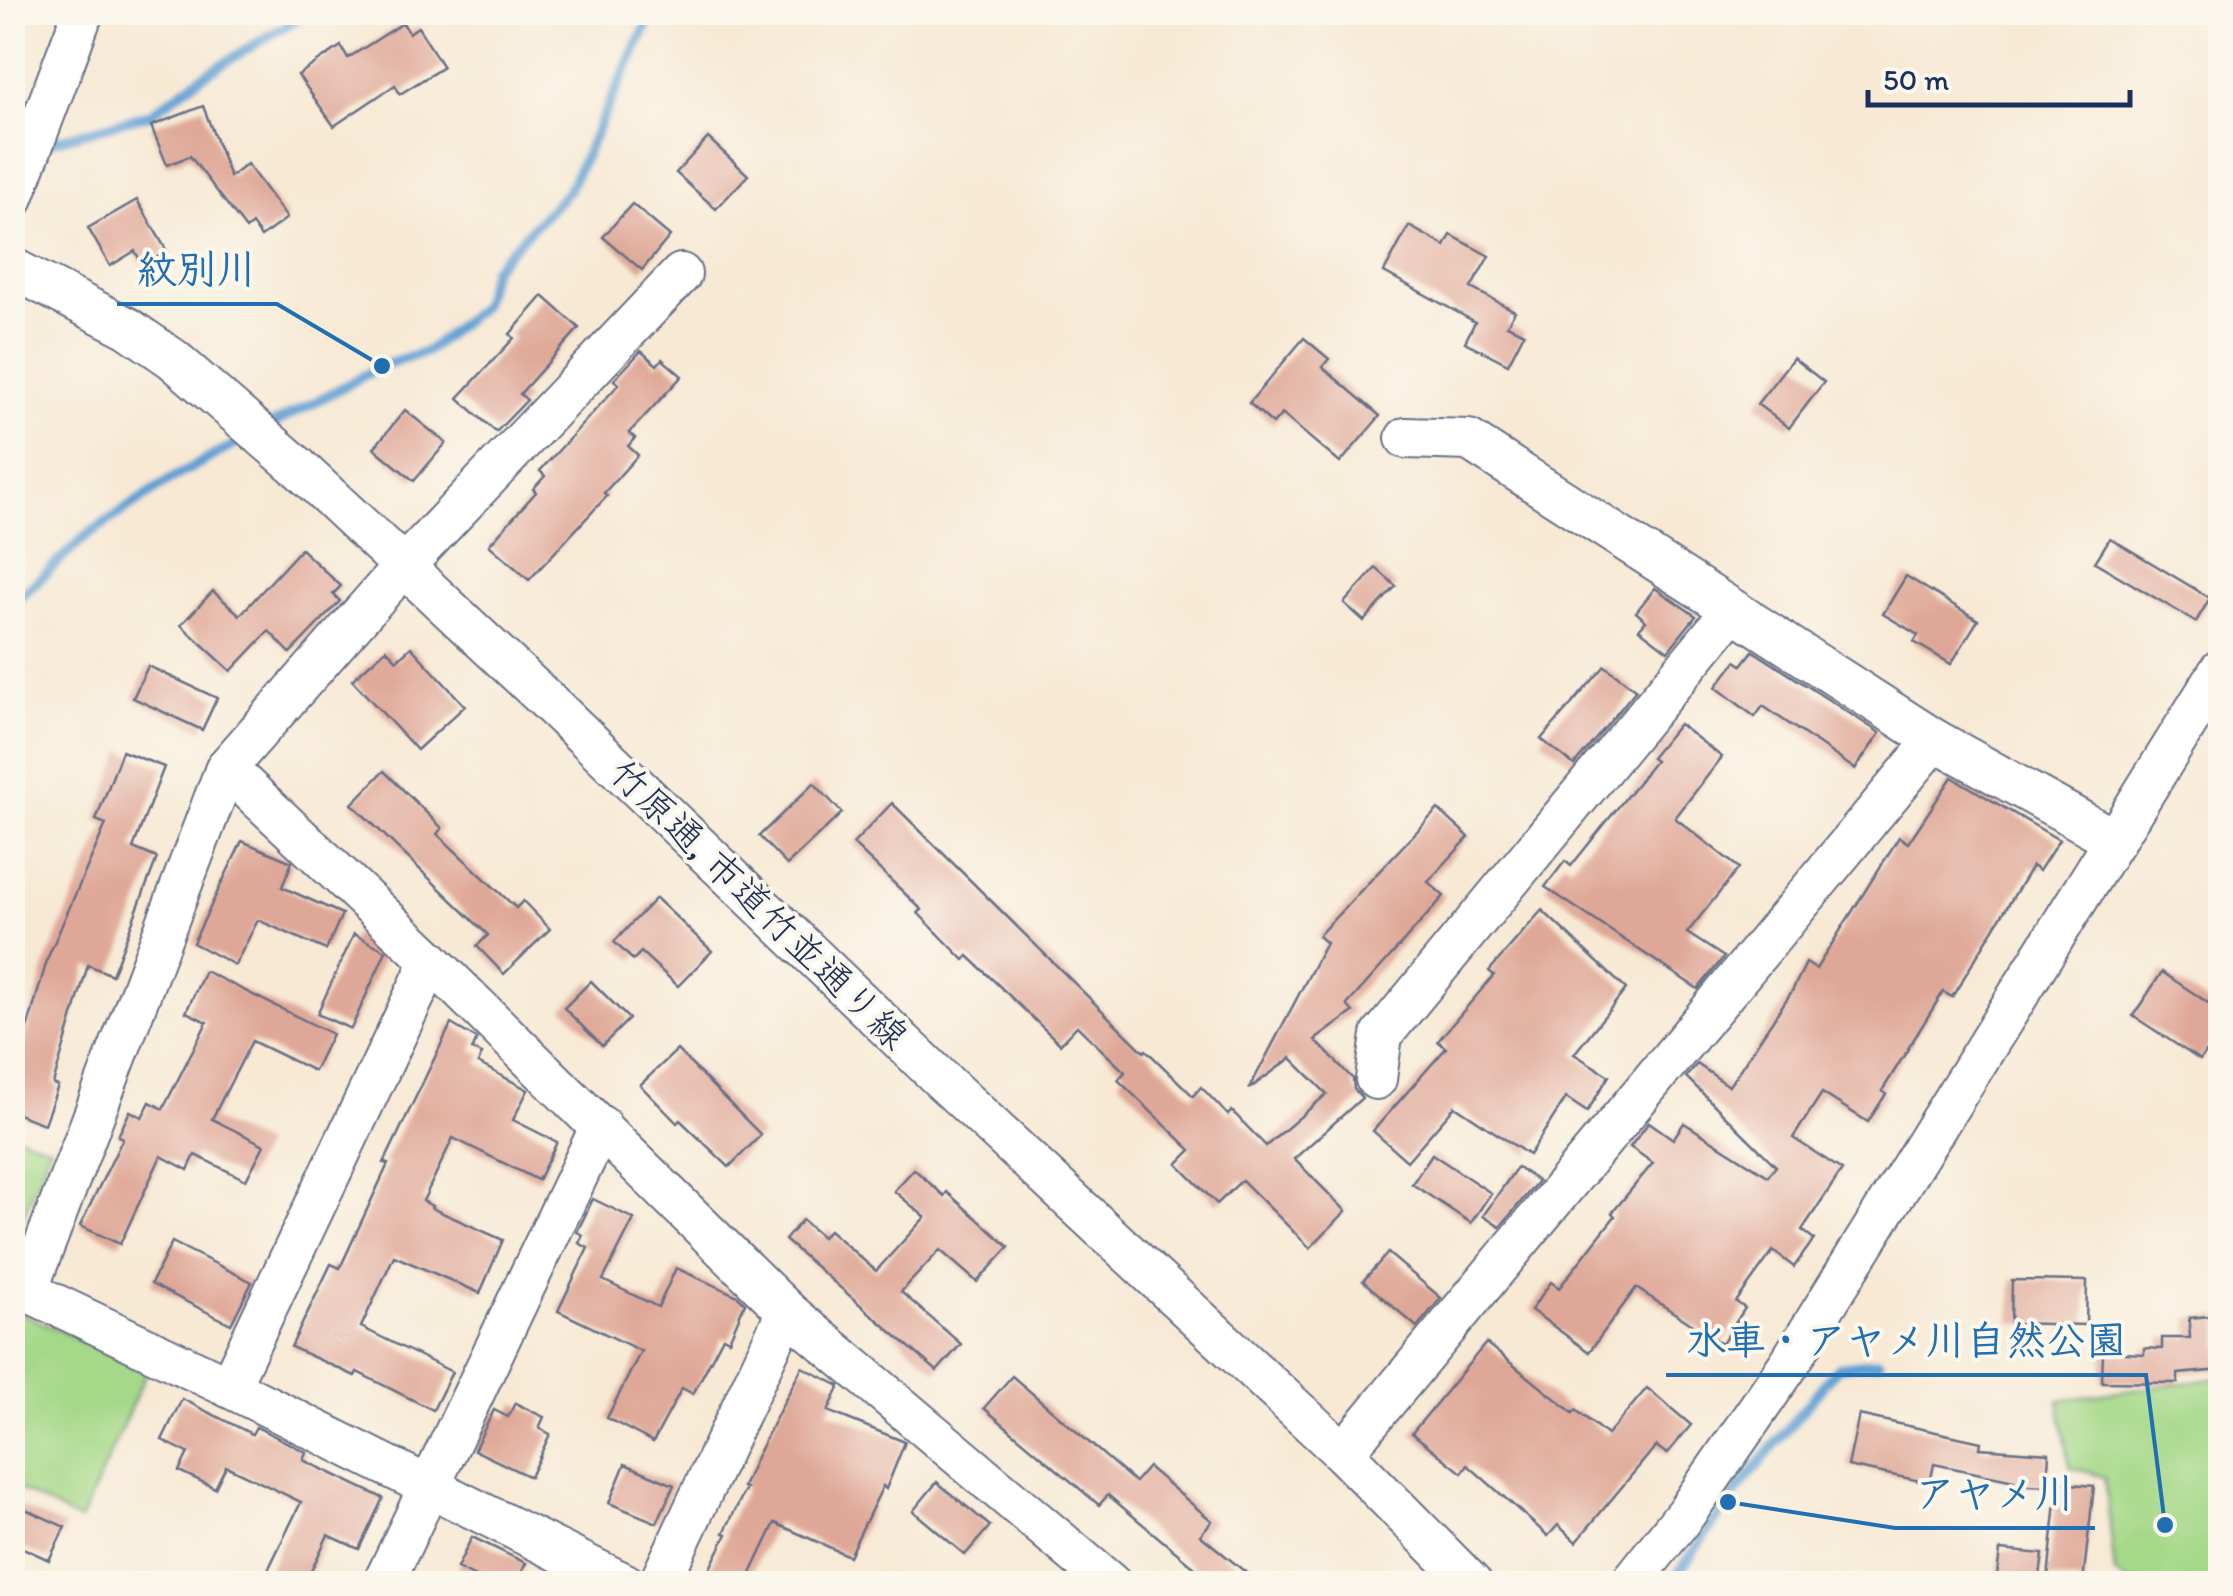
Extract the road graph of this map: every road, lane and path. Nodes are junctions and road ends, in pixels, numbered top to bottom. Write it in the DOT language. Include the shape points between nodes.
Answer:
graph roads {
  1 [pos="78,26"];
  2 [pos="13,198"];
  3 [pos="12,268"];
  4 [pos="681,274"];
  5 [pos="1406,438"];
  6 [pos="402,568"];
  7 [pos="1732,611"];
  8 [pos="2220,670"];
  9 [pos="1935,740"];
  10 [pos="226,768"];
  11 [pos="2115,840"];
  12 [pos="431,961"];
  13 [pos="1376,1079"];
  14 [pos="601,1126"];
  15 [pos="786,1311"];
  16 [pos="229,1387"];
  17 [pos="1343,1453"];
  18 [pos="430,1486"];
  19 [pos="383,1584"];
  20 [pos="625,1584"];
  21 [pos="659,1584"];
  22 [pos="1112,1584"];
  23 [pos="1472,1584"];
  24 [pos="1630,1584"];
  1 -- 2 [label="street"];
  3 -- 6 [label="street, 竹原通, 市道竹並通り線" via="173,359"];
  4 -- 6 [label="street"];
  5 -- 7 [label="street" via="1469,440"];
  6 -- 10 [label="street"];
  6 -- 17 [label="street, 竹原通, 市道竹並通り線"];
  7 -- 9 [label="street"];
  7 -- 13 [label="street" via="1382,1035"];
  8 -- 11 [label="street"];
  9 -- 11 [label="street"];
  9 -- 17 [label="street"];
  10 -- 12 [label="street"];
  10 -- 16 [label="street" via="27,1291"];
  11 -- 24 [label="street" via="1789,1364"];
  12 -- 14 [label="street"];
  12 -- 16 [label="street"];
  14 -- 15 [label="street"];
  14 -- 18 [label="street"];
  15 -- 21 [label="street"];
  15 -- 22 [label="street"];
  16 -- 18 [label="street"];
  17 -- 23 [label="street, 竹原通, 市道竹並通り線"];
  18 -- 19 [label="street"];
  18 -- 20 [label="street"];
}
